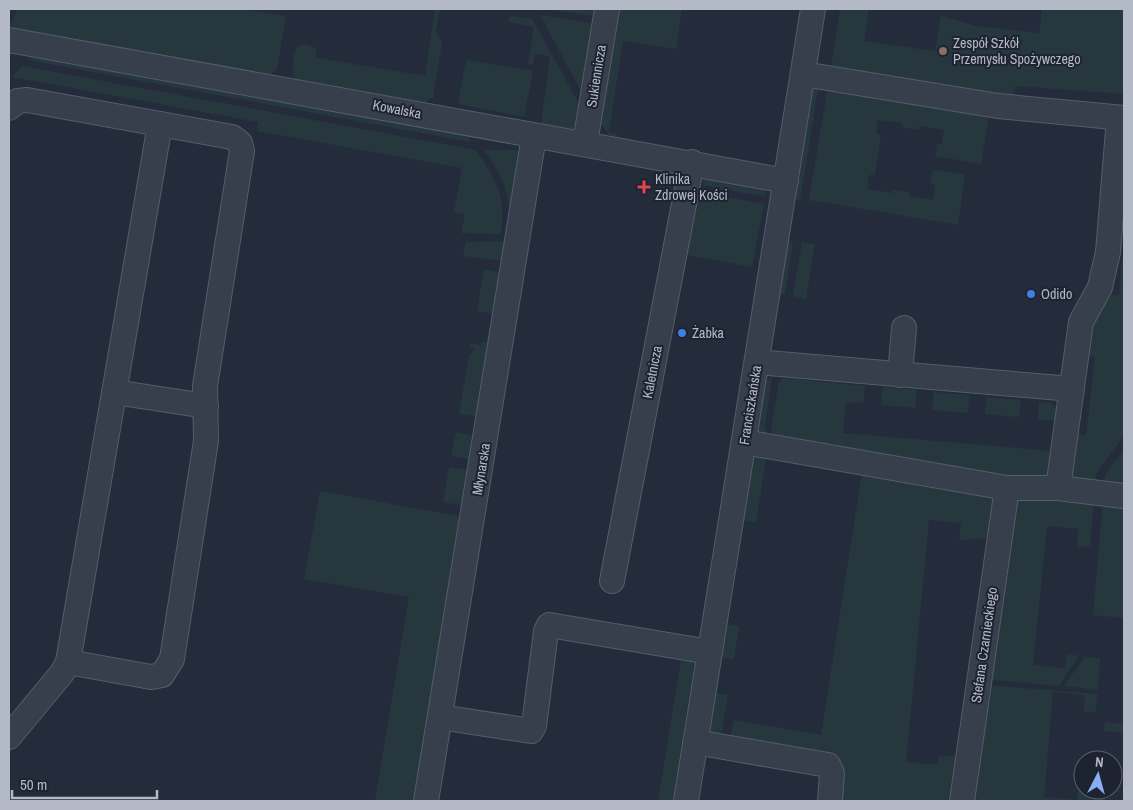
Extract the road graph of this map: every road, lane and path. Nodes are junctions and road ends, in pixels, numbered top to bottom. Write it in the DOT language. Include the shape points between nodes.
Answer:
graph roads {
  1 [pos="607,9"];
  2 [pos="813,9"];
  3 [pos="9,40"];
  4 [pos="803,74"];
  5 [pos="9,108"];
  6 [pos="1122,118"];
  7 [pos="160,124"];
  8 [pos="534,136"];
  9 [pos="585,143"];
  10 [pos="692,162"];
  11 [pos="786,181"];
  12 [pos="904,328"];
  13 [pos="757,362"];
  14 [pos="900,375"];
  15 [pos="1072,389"];
  16 [pos="114,392"];
  17 [pos="206,406"];
  18 [pos="744,442"];
  19 [pos="1007,488"];
  20 [pos="1058,488"];
  21 [pos="1124,496"];
  22 [pos="612,581"];
  23 [pos="710,652"];
  24 [pos="68,662"];
  25 [pos="440,718"];
  26 [pos="9,737"];
  27 [pos="695,742"];
  28 [pos="426,801"];
  29 [pos="686,801"];
  30 [pos="830,801"];
  31 [pos="962,801"];
  1 -- 9 [label="street, Sukiennicza"];
  2 -- 4 [label="street, Franciszkańska"];
  3 -- 8 [label="street, Kowalska"];
  4 -- 6 [label="street" via="998,106"];
  4 -- 11 [label="street, Franciszkańska"];
  5 -- 7 [label="street" via="27,100"];
  6 -- 15 [label="street" via="1108,165 1105,212 1108,252 1100,287 1081,322"];
  7 -- 16 [label="street"];
  7 -- 17 [label="street" via="232,136 240,143 242,151 205,386"];
  8 -- 9 [label="street, Kowalska"];
  8 -- 25 [label="street, Młynarska"];
  9 -- 10 [label="street, Kowalska"];
  10 -- 11 [label="street, Kowalska"];
  10 -- 22 [label="street, Kaletnicza"];
  11 -- 13 [label="street, Franciszkańska"];
  12 -- 14 [label="street"];
  13 -- 14 [label="street"];
  13 -- 18 [label="street, Franciszkańska"];
  14 -- 15 [label="street"];
  15 -- 20 [label="street"];
  16 -- 17 [label="street"];
  16 -- 24 [label="street"];
  17 -- 24 [label="street" via="206,441 172,658 162,675 151,677"];
  18 -- 19 [label="street"];
  18 -- 23 [label="street, Franciszkańska"];
  19 -- 20 [label="street"];
  19 -- 31 [label="street, Stefana Czarnieckiego"];
  20 -- 21 [label="street"];
  23 -- 25 [label="street" via="549,625 531,730"];
  23 -- 27 [label="street, Franciszkańska"];
  24 -- 26 [label="street"];
  25 -- 28 [label="street, Młynarska"];
  27 -- 29 [label="street, Franciszkańska"];
  27 -- 30 [label="street" via="828,765 832,773"];
}
